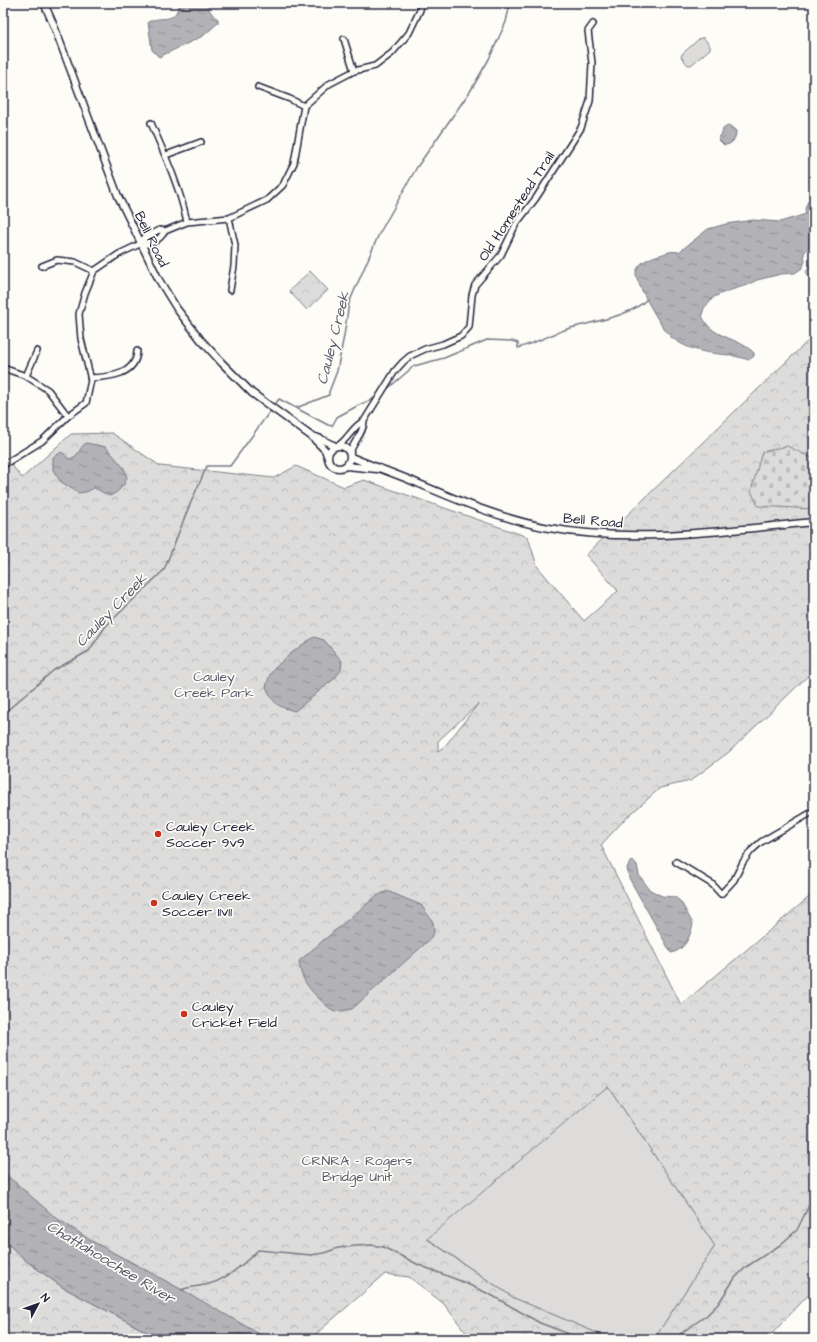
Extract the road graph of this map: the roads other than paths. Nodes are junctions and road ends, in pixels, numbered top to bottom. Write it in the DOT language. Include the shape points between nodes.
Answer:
graph roads {
  1 [pos="44,3"];
  2 [pos="421,3"];
  3 [pos="593,24"];
  4 [pos="344,39"];
  5 [pos="354,71"];
  6 [pos="258,88"];
  7 [pos="304,106"];
  8 [pos="152,123"];
  9 [pos="201,142"];
  10 [pos="166,155"];
  11 [pos="229,218"];
  12 [pos="187,222"];
  13 [pos="165,231"];
  14 [pos="140,244"];
  15 [pos="42,266"];
  16 [pos="94,271"];
  17 [pos="230,290"];
  18 [pos="37,351"];
  19 [pos="137,351"];
  20 [pos="3,368"];
  21 [pos="26,376"];
  22 [pos="90,378"];
  23 [pos="68,416"];
  24 [pos="364,422"];
  25 [pos="311,436"];
  26 [pos="337,445"];
  27 [pos="351,455"];
  28 [pos="328,458"];
  29 [pos="3,465"];
  30 [pos="346,466"];
  31 [pos="380,469"];
  32 [pos="814,522"];
  33 [pos="814,811"];
  34 [pos="676,862"];
  1 -- 14 [label="street, Bell Road" via="118,196"];
  2 -- 5 [label="street" via="410,33 392,53 375,66"];
  3 -- 24 [label="street, Old Homestead Trail" via="588,31 592,63 590,101 582,128 520,219 501,255 476,285 472,294 469,327 461,336 425,349 403,362"];
  4 -- 5 [label="street"];
  5 -- 7 [label="street" via="329,84"];
  6 -- 7 [label="street"];
  7 -- 11 [label="street" via="294,163 283,185 267,200"];
  8 -- 10 [label="street"];
  9 -- 10 [label="street"];
  10 -- 12 [label="street"];
  11 -- 12 [label="street"];
  11 -- 17 [label="street" via="235,245"];
  12 -- 13 [label="street"];
  13 -- 14 [label="street" via="160,238 148,244"];
  13 -- 14 [label="street" via="159,230 146,237"];
  14 -- 16 [label="street" via="119,254"];
  14 -- 25 [label="street, Bell Road" via="177,309 201,340 252,393"];
  15 -- 16 [label="street" via="56,260 75,262"];
  16 -- 22 [label="street" via="79,314 81,338"];
  18 -- 21 [label="street"];
  19 -- 22 [label="street" via="133,364 124,372 108,378"];
  20 -- 21 [label="street"];
  21 -- 23 [label="street" via="48,390"];
  22 -- 23 [label="street" via="86,402"];
  23 -- 29 [label="street" via="42,441"];
  24 -- 26 [label="street" via="359,424 345,441"];
  24 -- 27 [label="street" via="364,427 352,445"];
  25 -- 26 [label="street, Bell Road"];
  25 -- 28 [label="street, Bell Road"];
  26 -- 27 [label="street, Bell Road" via="346,447"];
  26 -- 28 [label="street" via="330,450"];
  27 -- 30 [label="street"];
  27 -- 31 [label="street, Bell Road"];
  28 -- 30 [label="street, Bell Road" via="334,467"];
  30 -- 31 [label="street, Bell Road"];
  31 -- 32 [label="street, Bell Road" via="501,516 549,528 594,534 655,536"];
  33 -- 34 [label="street" via="756,847 722,894 712,884"];
}
